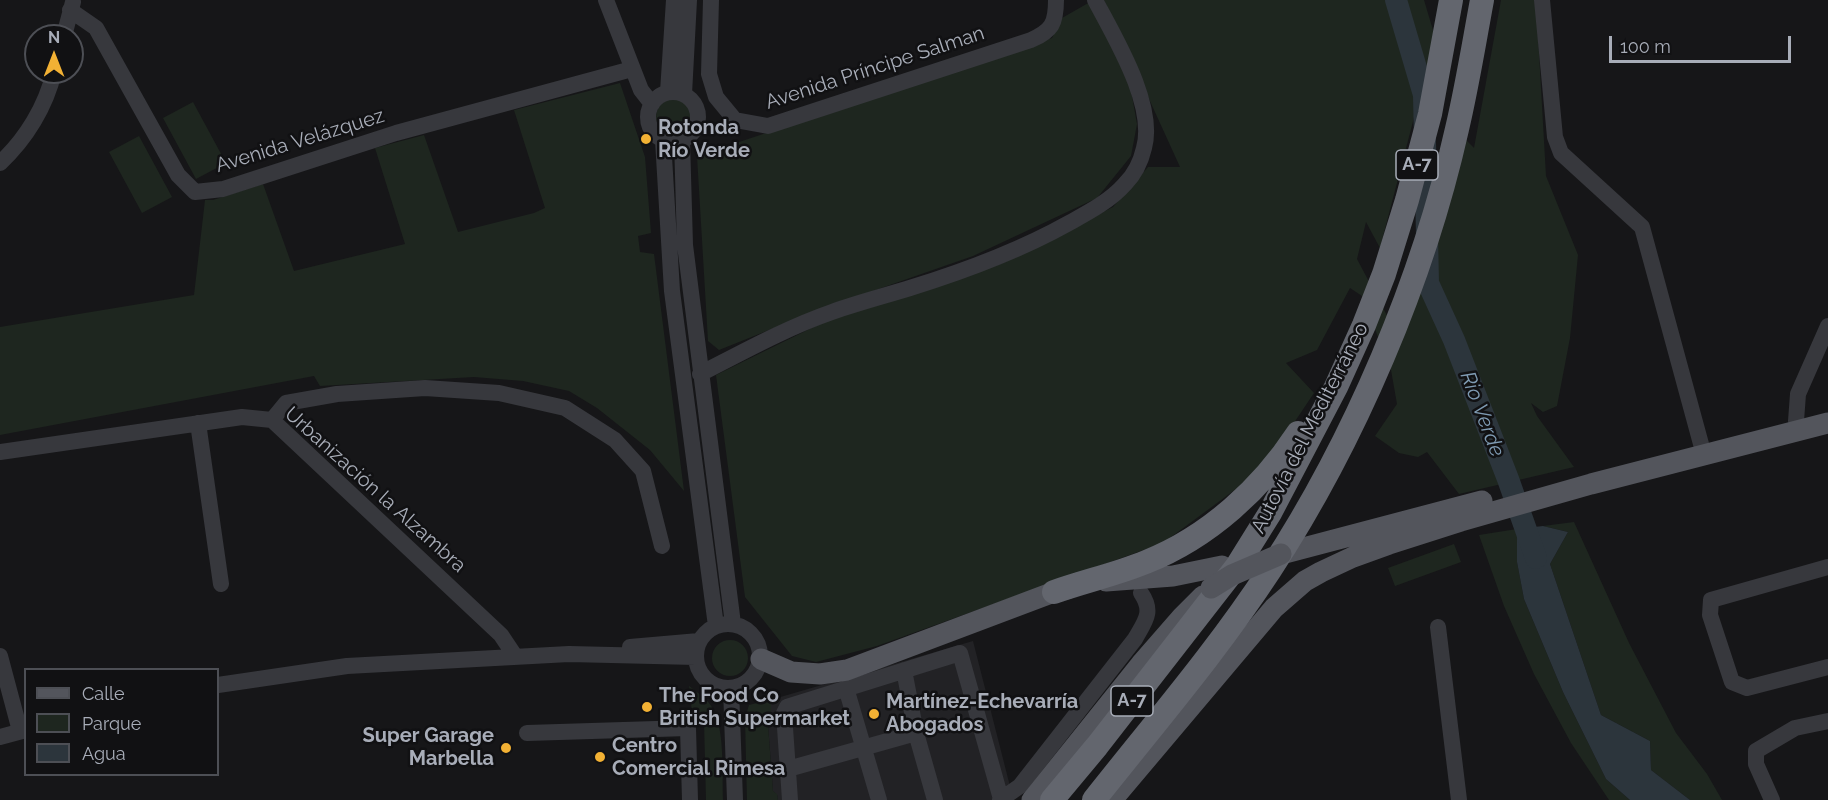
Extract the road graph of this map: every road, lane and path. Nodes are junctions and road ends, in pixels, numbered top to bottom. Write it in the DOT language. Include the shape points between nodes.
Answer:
graph roads {
  1 [pos="606,0"];
  2 [pos="674,0"];
  3 [pos="689,0"];
  4 [pos="711,0"];
  5 [pos="1056,0"];
  6 [pos="1095,0"];
  7 [pos="1451,0"];
  8 [pos="1482,0"];
  9 [pos="1542,0"];
  10 [pos="73,5"];
  11 [pos="67,24"];
  12 [pos="632,69"];
  13 [pos="50,84"];
  14 [pos="676,93"];
  15 [pos="652,104"];
  16 [pos="663,140"];
  17 [pos="682,140"];
  18 [pos="0,163"];
  19 [pos="1828,326"];
  20 [pos="700,374"];
  21 [pos="1336,387"];
  22 [pos="1828,412"];
  23 [pos="272,420"];
  24 [pos="1796,421"];
  25 [pos="198,423"];
  26 [pos="1828,423"];
  27 [pos="1701,444"];
  28 [pos="0,452"];
  29 [pos="1589,479"];
  30 [pos="1459,514"];
  31 [pos="662,546"];
  32 [pos="1291,552"];
  33 [pos="1828,567"];
  34 [pos="221,584"];
  35 [pos="1054,592"];
  36 [pos="1141,593"];
  37 [pos="1211,595"];
  38 [pos="724,625"];
  39 [pos="1438,627"];
  40 [pos="697,649"];
  41 [pos="0,656"];
  42 [pos="515,656"];
  43 [pos="761,659"];
  44 [pos="1828,667"];
  45 [pos="904,670"];
  46 [pos="219,685"];
  47 [pos="731,688"];
  48 [pos="846,688"];
  49 [pos="1828,721"];
  50 [pos="23,730"];
  51 [pos="916,732"];
  52 [pos="527,733"];
  53 [pos="0,737"];
  54 [pos="863,747"];
  55 [pos="1145,759"];
  56 [pos="788,769"];
  57 [pos="1107,792"];
  58 [pos="690,800"];
  59 [pos="735,800"];
  60 [pos="790,800"];
  61 [pos="879,800"];
  62 [pos="935,800"];
  63 [pos="1000,800"];
  64 [pos="1032,800"];
  65 [pos="1052,800"];
  66 [pos="1459,800"];
  67 [pos="1772,800"];
  1 -- 12 [label="street"];
  2 -- 14 [label="street"];
  3 -- 14 [label="street"];
  4 -- 5 [label="street, Avenida Príncipe Salman" via="709,74 716,97 735,120 768,126 1031,40 1044,34 1054,22"];
  6 -- 20 [label="street" via="1142,102 1145,146 1127,183 1083,215 1018,248 947,276 831,312"];
  7 -- 21 [label="highway, Autovía del Mediterráneo / A-7" via="1419,158 1393,246"];
  8 -- 57 [label="highway, Autovía del Mediterráneo / A-7" via="1457,129 1437,206 1379,365 1329,468 1270,569"];
  9 -- 27 [label="street" via="1555,136 1562,153 1642,227"];
  10 -- 11 [label="street"];
  10 -- 12 [label="street, Avenida Velázquez" via="96,28 178,175 195,192 223,189 396,133"];
  12 -- 15 [label="street"];
  13 -- 18 [label="street" via="39,112"];
  14 -- 15 [label="street" via="662,94"];
  14 -- 17 [label="street" via="691,99 698,114 695,130"];
  15 -- 16 [label="street" via="648,120"];
  16 -- 17 [label="street"];
  16 -- 38 [label="street" via="672,291"];
  17 -- 20 [label="street" via="685,245"];
  19 -- 24 [label="street" via="1798,394"];
  20 -- 38 [label="street"];
  21 -- 35 [label="highway" via="1315,407 1267,474 1229,511 1190,540 1149,561"];
  21 -- 37 [label="highway, Autovía del Mediterráneo / A-7" via="1270,513 1237,566"];
  22 -- 24 [label="main road"];
  23 -- 25 [label="street, Urbanización la Alzambra" via="242,417"];
  23 -- 31 [label="street" via="286,403 337,394 424,388 499,393 565,408 615,440 644,471"];
  23 -- 42 [label="street, Urbanización la Alzambra" via="501,635"];
  24 -- 27 [label="main road"];
  25 -- 28 [label="street, Urbanización la Alzambra"];
  25 -- 34 [label="street"];
  26 -- 29 [label="main road"];
  27 -- 29 [label="main road"];
  29 -- 30 [label="main road"];
  30 -- 32 [label="main road"];
  30 -- 55 [label="main road" via="1305,581 1257,626"];
  32 -- 35 [label="main road" via="1173,576 1091,583"];
  32 -- 37 [label="main road, bridge" via="1232,575"];
  33 -- 44 [label="street" via="1711,600 1710,615 1732,682 1747,688"];
  35 -- 43 [label="main road" via="847,670 820,674 791,672"];
  36 -- 63 [label="street" via="1148,604 1147,617 1135,639 1020,786"];
  37 -- 64 [label="main road" via="1182,617"];
  37 -- 65 [label="highway, Autovía del Mediterráneo / A-7"];
  38 -- 40 [label="street" via="709,630"];
  38 -- 43 [label="street" via="744,627 760,647"];
  39 -- 66 [label="street"];
  40 -- 42 [label="street" via="668,643"];
  40 -- 47 [label="street" via="698,668 711,684"];
  41 -- 50 [label="street"];
  42 -- 46 [label="street" via="347,666"];
  43 -- 47 [label="street" via="748,682"];
  45 -- 48 [label="street"];
  45 -- 51 [label="street"];
  45 -- 63 [label="street" via="960,653"];
  47 -- 59 [label="street"];
  48 -- 54 [label="street"];
  48 -- 56 [label="street" via="787,707 784,713"];
  49 -- 67 [label="street" via="1795,728 1756,751 1756,764"];
  50 -- 53 [label="street"];
  51 -- 54 [label="street"];
  51 -- 62 [label="street"];
  52 -- 58 [label="street" via="688,728"];
  54 -- 56 [label="street"];
  54 -- 61 [label="street"];
  55 -- 57 [label="highway"];
  56 -- 60 [label="street"];
}
